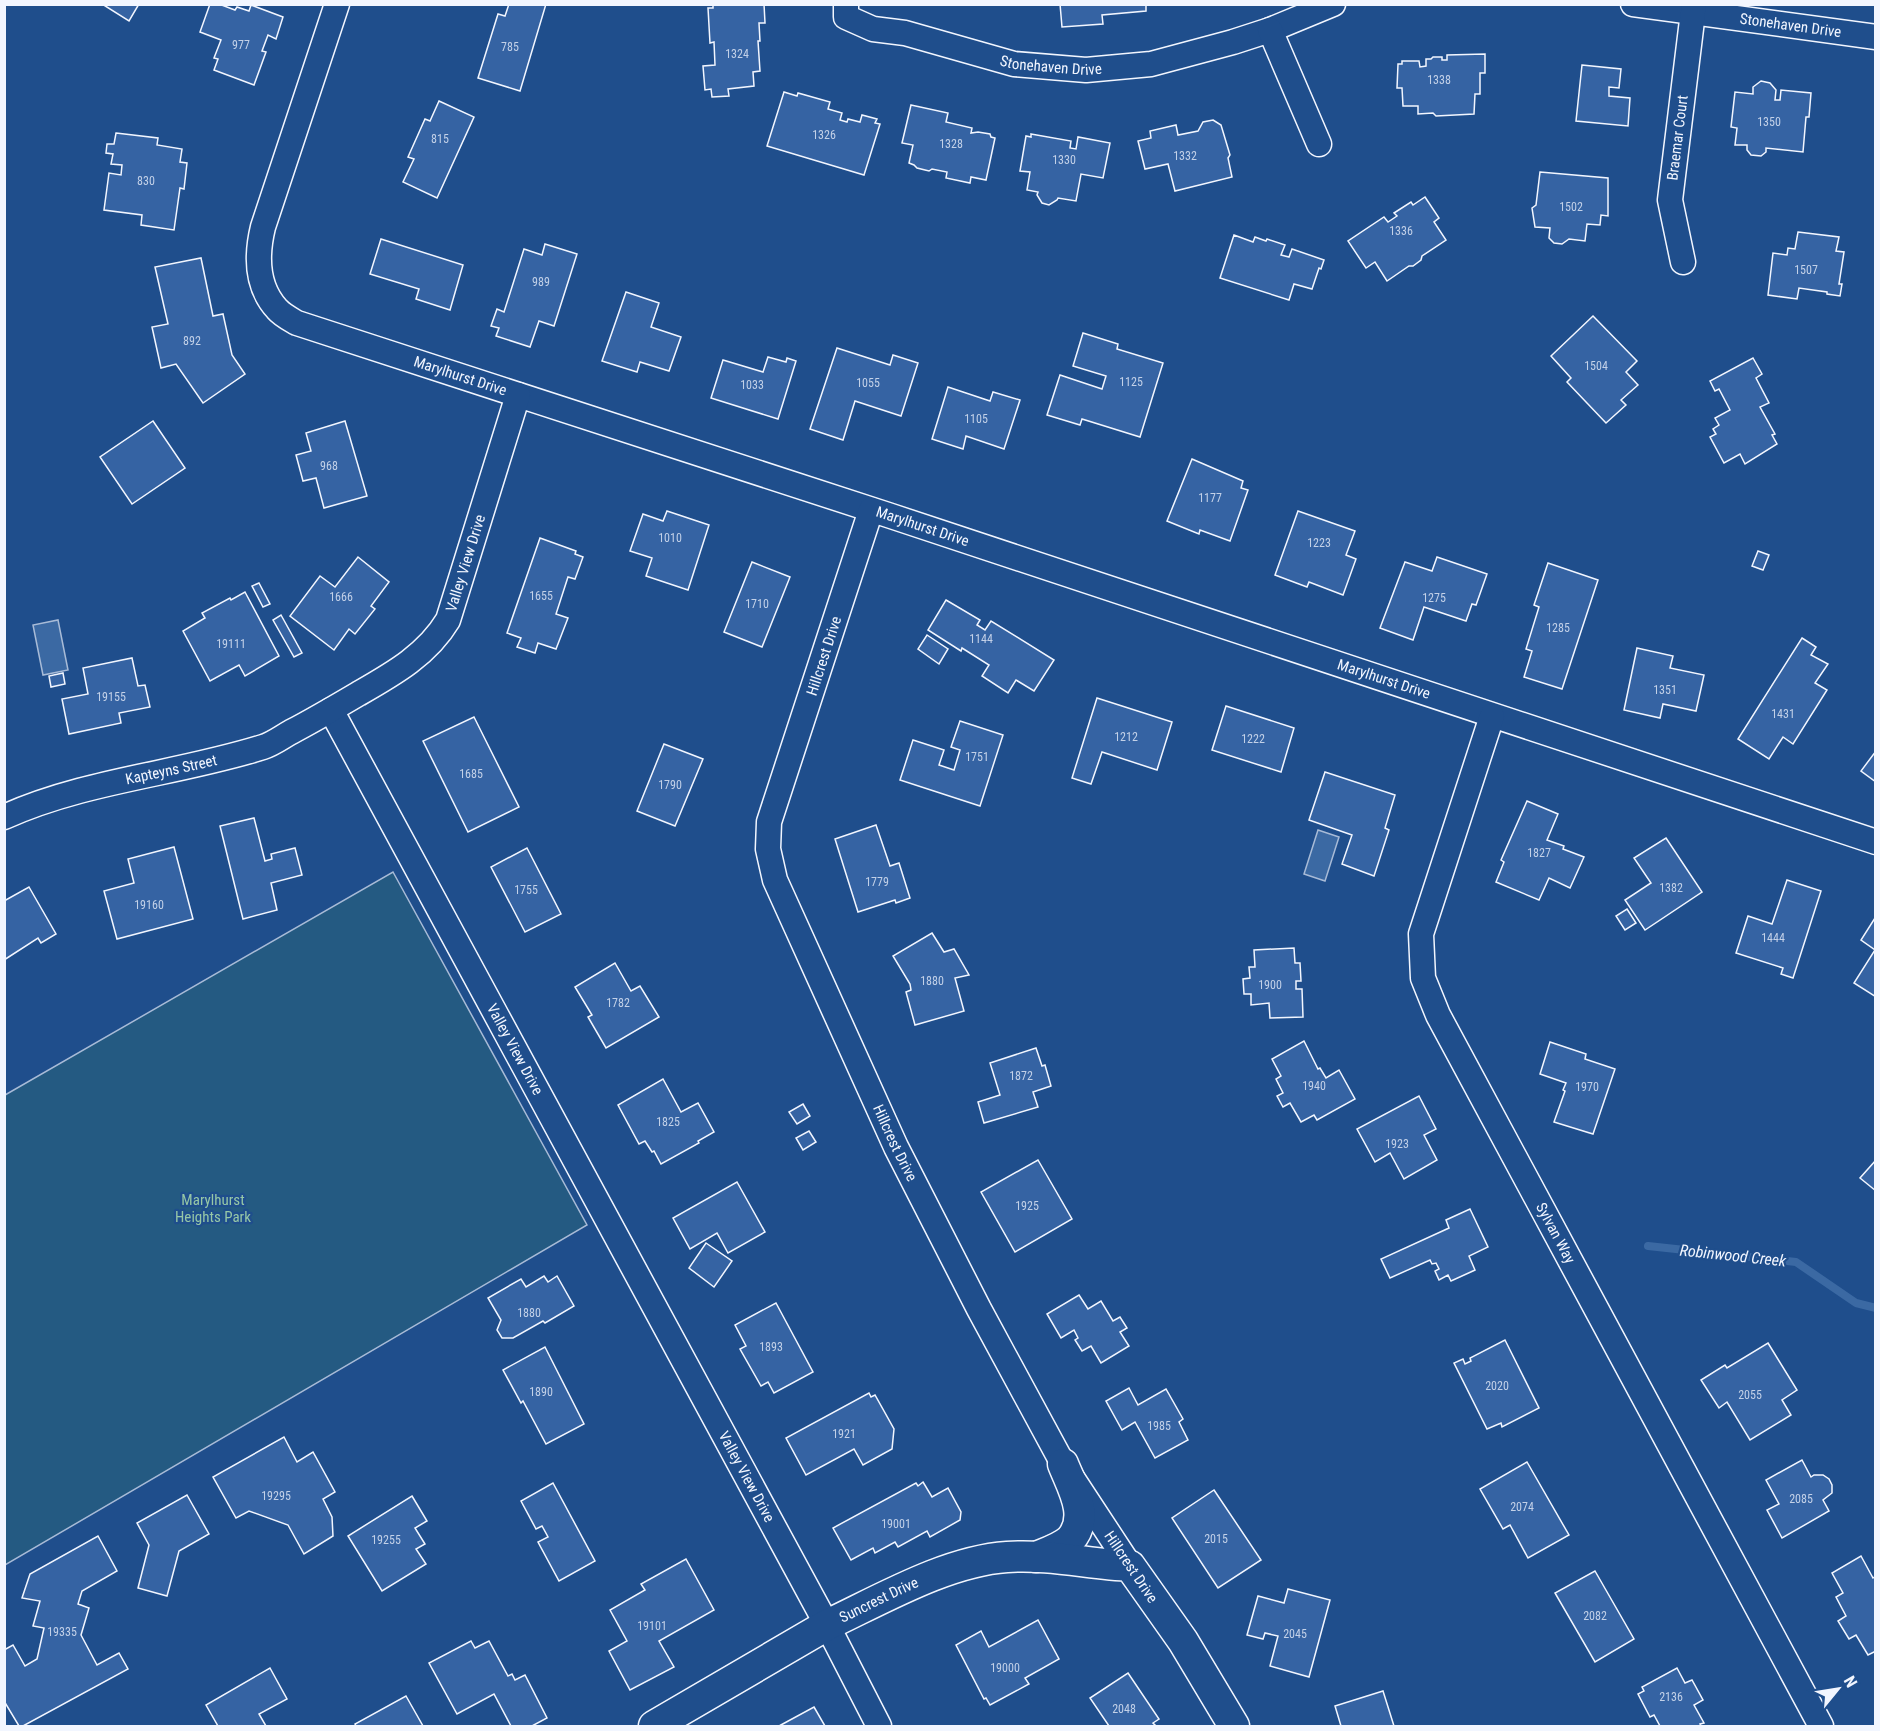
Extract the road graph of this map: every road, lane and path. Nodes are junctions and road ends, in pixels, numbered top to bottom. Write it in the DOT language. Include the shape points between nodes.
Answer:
graph roads {
  1 [pos="337,4"];
  2 [pos="846,4"];
  3 [pos="1333,4"];
  4 [pos="1633,4"];
  5 [pos="1693,9"];
  6 [pos="1270,30"];
  7 [pos="1875,37"];
  8 [pos="1319,144"];
  9 [pos="1683,262"];
  10 [pos="518,395"];
  11 [pos="871,510"];
  12 [pos="331,710"];
  13 [pos="1492,716"];
  14 [pos="4,817"];
  15 [pos="1875,842"];
  16 [pos="1063,1464"];
  17 [pos="1036,1557"];
  18 [pos="1130,1566"];
  19 [pos="828,1625"];
  20 [pos="654,1726"];
  21 [pos="879,1726"];
  22 [pos="1234,1726"];
  23 [pos="1821,1726"];
  1 -- 10 [label="street, Marylhurst Drive" via="263,227 258,267 264,291 278,311 297,323"];
  2 -- 6 [label="street, Stonehaven Drive" via="846,17 873,29 905,33 1014,64 1086,70 1151,64"];
  3 -- 6 [label="street, Stonehaven Drive"];
  4 -- 5 [label="street, Stonehaven Drive"];
  5 -- 7 [label="street, Stonehaven Drive"];
  5 -- 9 [label="street, Braemar Court" via="1670,200"];
  6 -- 8 [label="street"];
  10 -- 11 [label="street, Marylhurst Drive"];
  10 -- 12 [label="street, Valley View Drive" via="448,620 439,636 405,666"];
  11 -- 13 [label="street, Marylhurst Drive"];
  11 -- 16 [label="street, Hillcrest Drive" via="769,822 768,849 775,880 896,1146"];
  12 -- 14 [label="street, Kapteyns Street" via="266,746 67,795"];
  12 -- 19 [label="street, Valley View Drive"];
  13 -- 15 [label="street, Marylhurst Drive"];
  13 -- 23 [label="street, Sylvan Way" via="1421,934 1423,978 1438,1015"];
  16 -- 17 [label="street" via="1081,1515 1070,1540"];
  16 -- 18 [label="street, Hillcrest Drive"];
  17 -- 18 [label="street, Suncrest Drive"];
  17 -- 19 [label="street, Suncrest Drive" via="986,1559 958,1566"];
  18 -- 22 [label="street, Hillcrest Drive" via="1183,1641"];
  19 -- 20 [label="street, Suncrest Drive"];
  19 -- 21 [label="street, Valley View Drive"];
}
